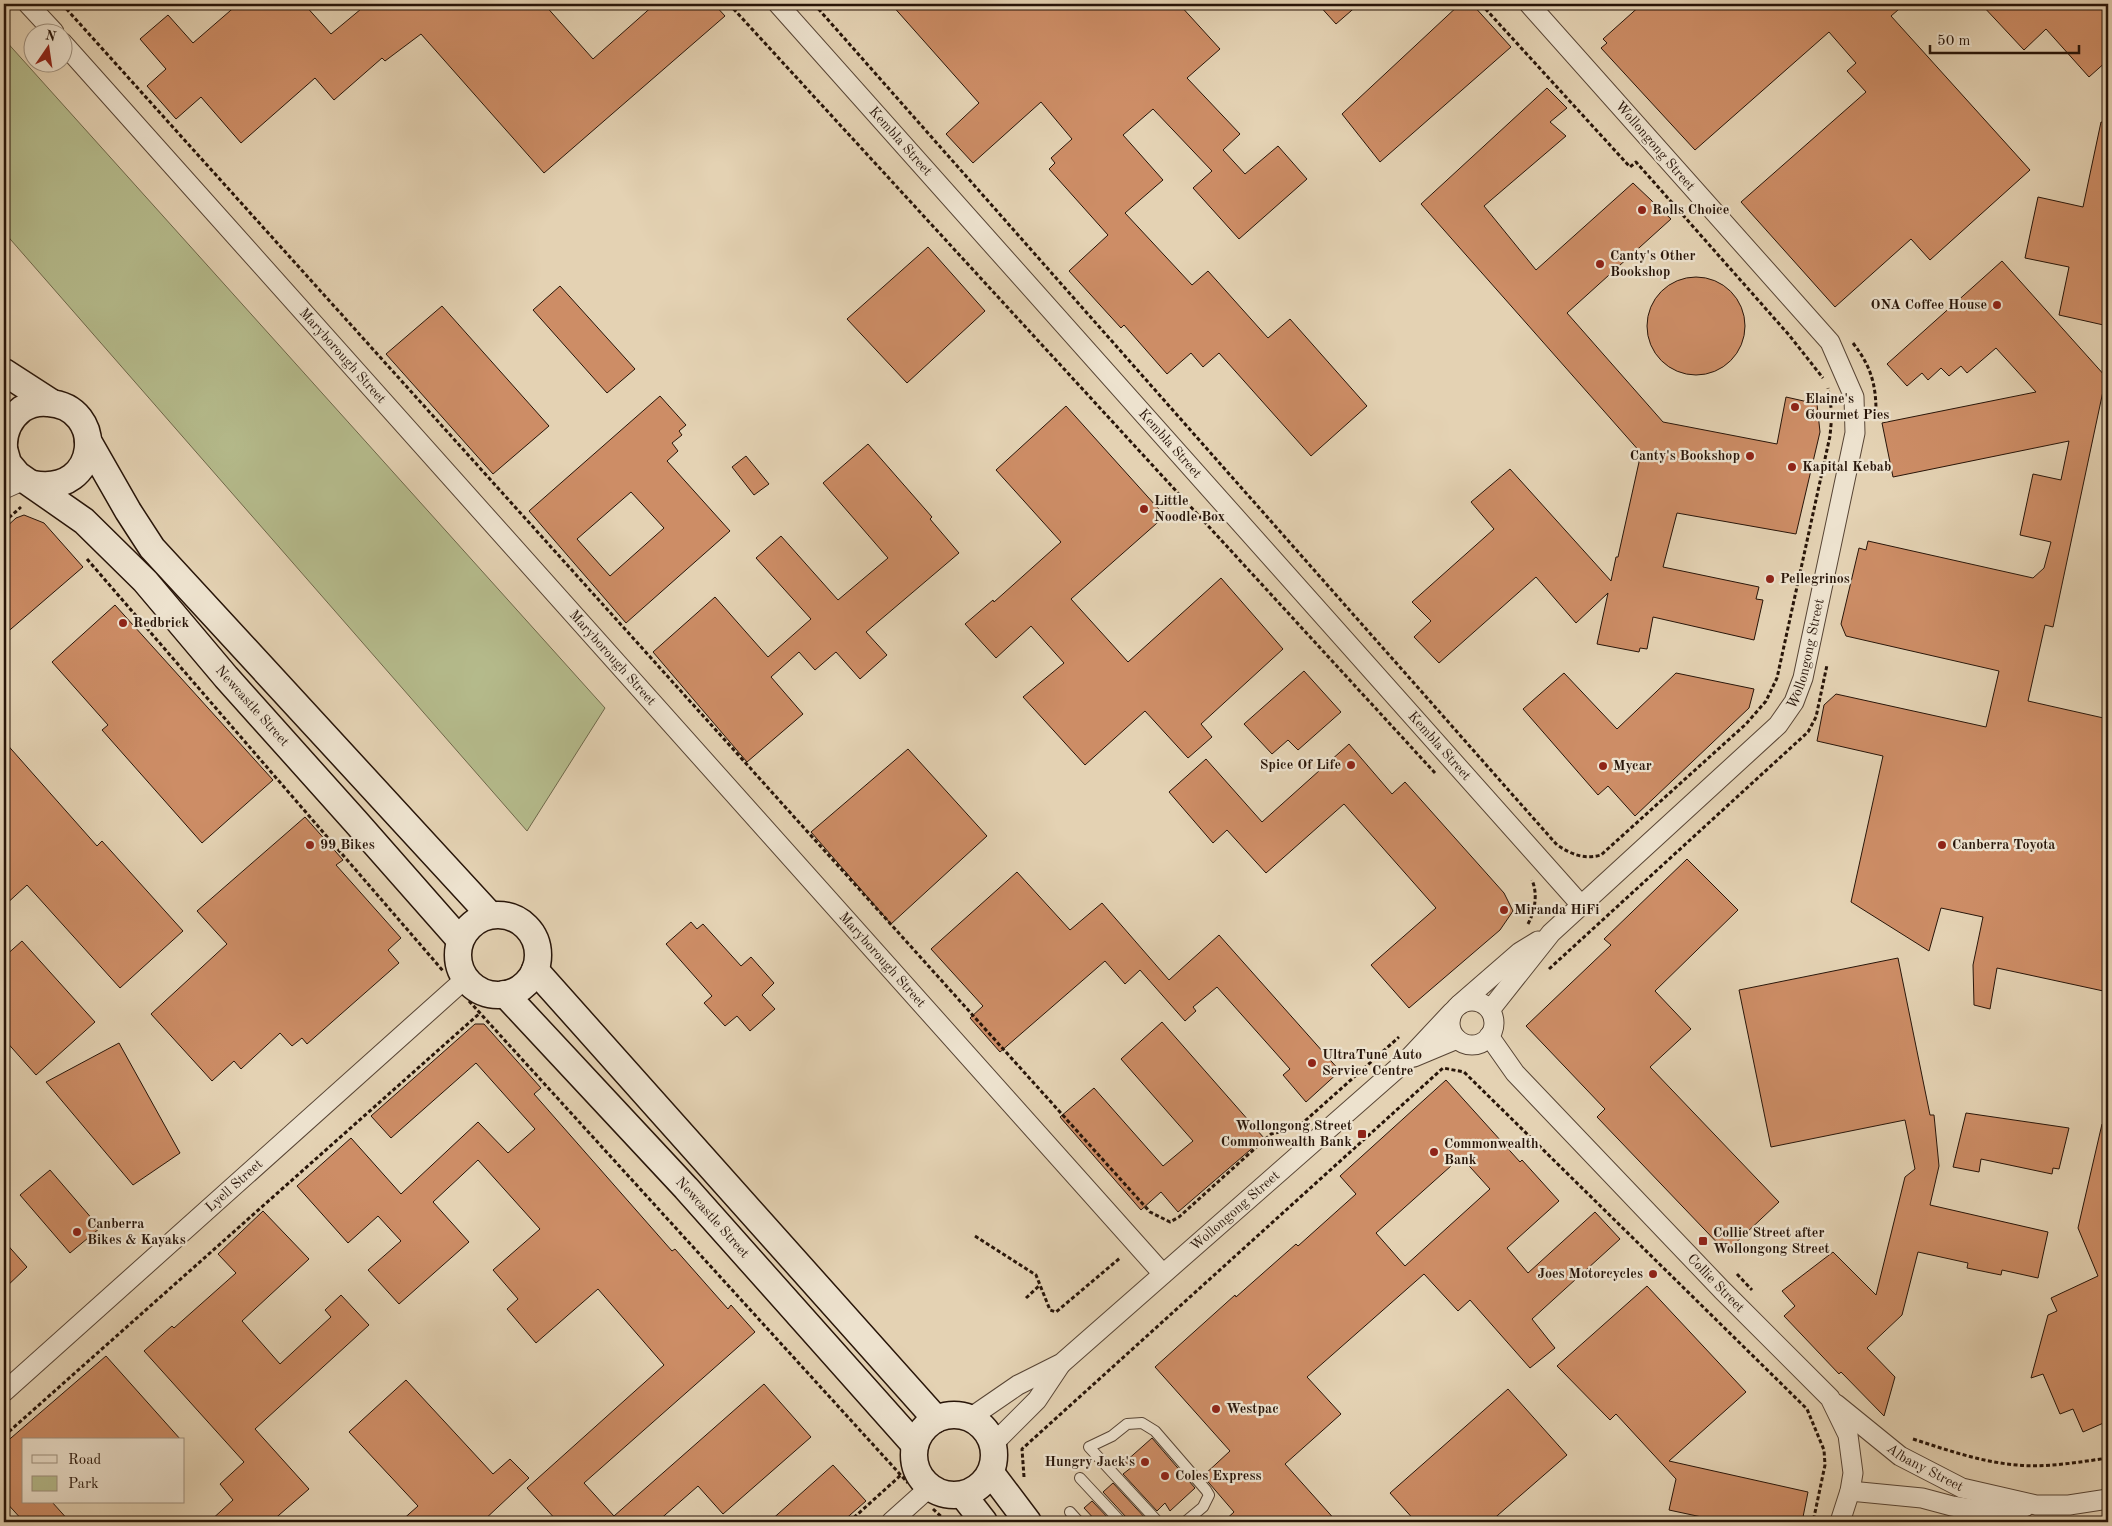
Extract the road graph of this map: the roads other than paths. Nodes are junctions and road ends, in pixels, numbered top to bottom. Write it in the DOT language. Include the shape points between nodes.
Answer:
graph roads {
  1 [pos="28,4"];
  2 [pos="778,4"];
  3 [pos="1529,4"];
  4 [pos="45,22"];
  5 [pos="72,53"];
  6 [pos="4,372"];
  7 [pos="52,403"];
  8 [pos="88,441"];
  9 [pos="4,453"];
  10 [pos="18,490"];
  11 [pos="1581,905"];
  12 [pos="490,915"];
  13 [pos="460,940"];
  14 [pos="1524,957"];
  15 [pos="535,970"];
  16 [pos="461,983"];
  17 [pos="505,994"];
  18 [pos="1456,1009"];
  19 [pos="1490,1010"];
  20 [pos="1473,1040"];
  21 [pos="1408,1059"];
  22 [pos="1163,1274"];
  23 [pos="1062,1363"];
  24 [pos="4,1392"];
  25 [pos="1830,1398"];
  26 [pos="970,1418"];
  27 [pos="936,1419"];
  28 [pos="994,1444"];
  29 [pos="915,1445"];
  30 [pos="991,1473"];
  31 [pos="1080,1478"];
  32 [pos="1850,1491"];
  33 [pos="925,1492"];
  34 [pos="962,1495"];
  35 [pos="2108,1499"];
  36 [pos="2036,1505"];
  37 [pos="1070,1512"];
  38 [pos="891,1522"];
  39 [pos="984,1522"];
  40 [pos="1028,1522"];
  41 [pos="1079,1522"];
  42 [pos="1121,1522"];
  43 [pos="1158,1522"];
  44 [pos="1185,1522"];
  45 [pos="1840,1522"];
  1 -- 4 [label="street"];
  2 -- 11 [label="street, Kembla Street"];
  3 -- 11 [label="street, Wollongong Street" via="1830,342 1854,398 1856,433 1803,678 1794,702 1778,725"];
  5 -- 22 [label="street, Maryborough Street"];
  6 -- 7 [label="main road"];
  7 -- 8 [label="main road" via="78,417"];
  7 -- 9 [label="main road, Newcastle Street" via="32,405 17,414 6,432"];
  8 -- 10 [label="main road" via="85,462 71,478 52,486"];
  8 -- 12 [label="main road" via="152,548"];
  9 -- 10 [label="main road, Newcastle Street"];
  10 -- 13 [label="main road, Newcastle Street" via="84,521 145,581"];
  11 -- 14 [label="street, Wollongong Street"];
  12 -- 13 [label="main road" via="472,924"];
  12 -- 15 [label="main road" via="511,917 529,929 538,949"];
  13 -- 16 [label="main road" via="457,956"];
  14 -- 18 [label="street, Wollongong Street"];
  14 -- 19 [label="street, Wollongong Street"];
  15 -- 17 [label="main road" via="524,986"];
  15 -- 27 [label="main road"];
  16 -- 17 [label="main road" via="494,995"];
  16 -- 24 [label="street, Lyell Street"];
  17 -- 29 [label="main road, Newcastle Street" via="686,1188"];
  18 -- 19 [label="street" via="1466,1002 1477,1002"];
  18 -- 20 [label="street" via="1450,1025 1453,1033"];
  18 -- 21 [label="street, Wollongong Street"];
  19 -- 20 [label="street" via="1493,1025"];
  20 -- 21 [label="street, Wollongong Street"];
  20 -- 25 [label="street, Collie Street" via="1515,1073"];
  21 -- 22 [label="street, Wollongong Street"];
  22 -- 23 [label="street, Wollongong Street"];
  23 -- 26 [label="street, Wollongong Street" via="1018,1385"];
  23 -- 28 [label="street, Wollongong Street" via="1036,1400"];
  25 -- 32 [label="street, Collie Street" via="1848,1435 1853,1473"];
  25 -- 36 [label="street, Albany Street" via="1900,1456 1931,1473 1962,1488"];
  26 -- 27 [label="main road" via="947,1415"];
  26 -- 28 [label="main road" via="985,1428"];
  27 -- 29 [label="main road" via="923,1430"];
  28 -- 30 [label="main road"];
  29 -- 33 [label="main road" via="914,1461"];
  30 -- 34 [label="main road" via="984,1483"];
  30 -- 40 [label="main road"];
  31 -- 42 [label="lane"];
  32 -- 36 [label="street, Albany Street" via="1922,1498 1984,1511"];
  32 -- 45 [label="street, Collie Street"];
  33 -- 34 [label="main road"];
  33 -- 38 [label="street"];
  34 -- 39 [label="main road"];
  35 -- 36 [label="street, Albany Street" via="2069,1505"];
  37 -- 41 [label="lane"];
  43 -- 44 [label="lane" via="1089,1447 1127,1424 1142,1423 1155,1431 1209,1495"];
}
